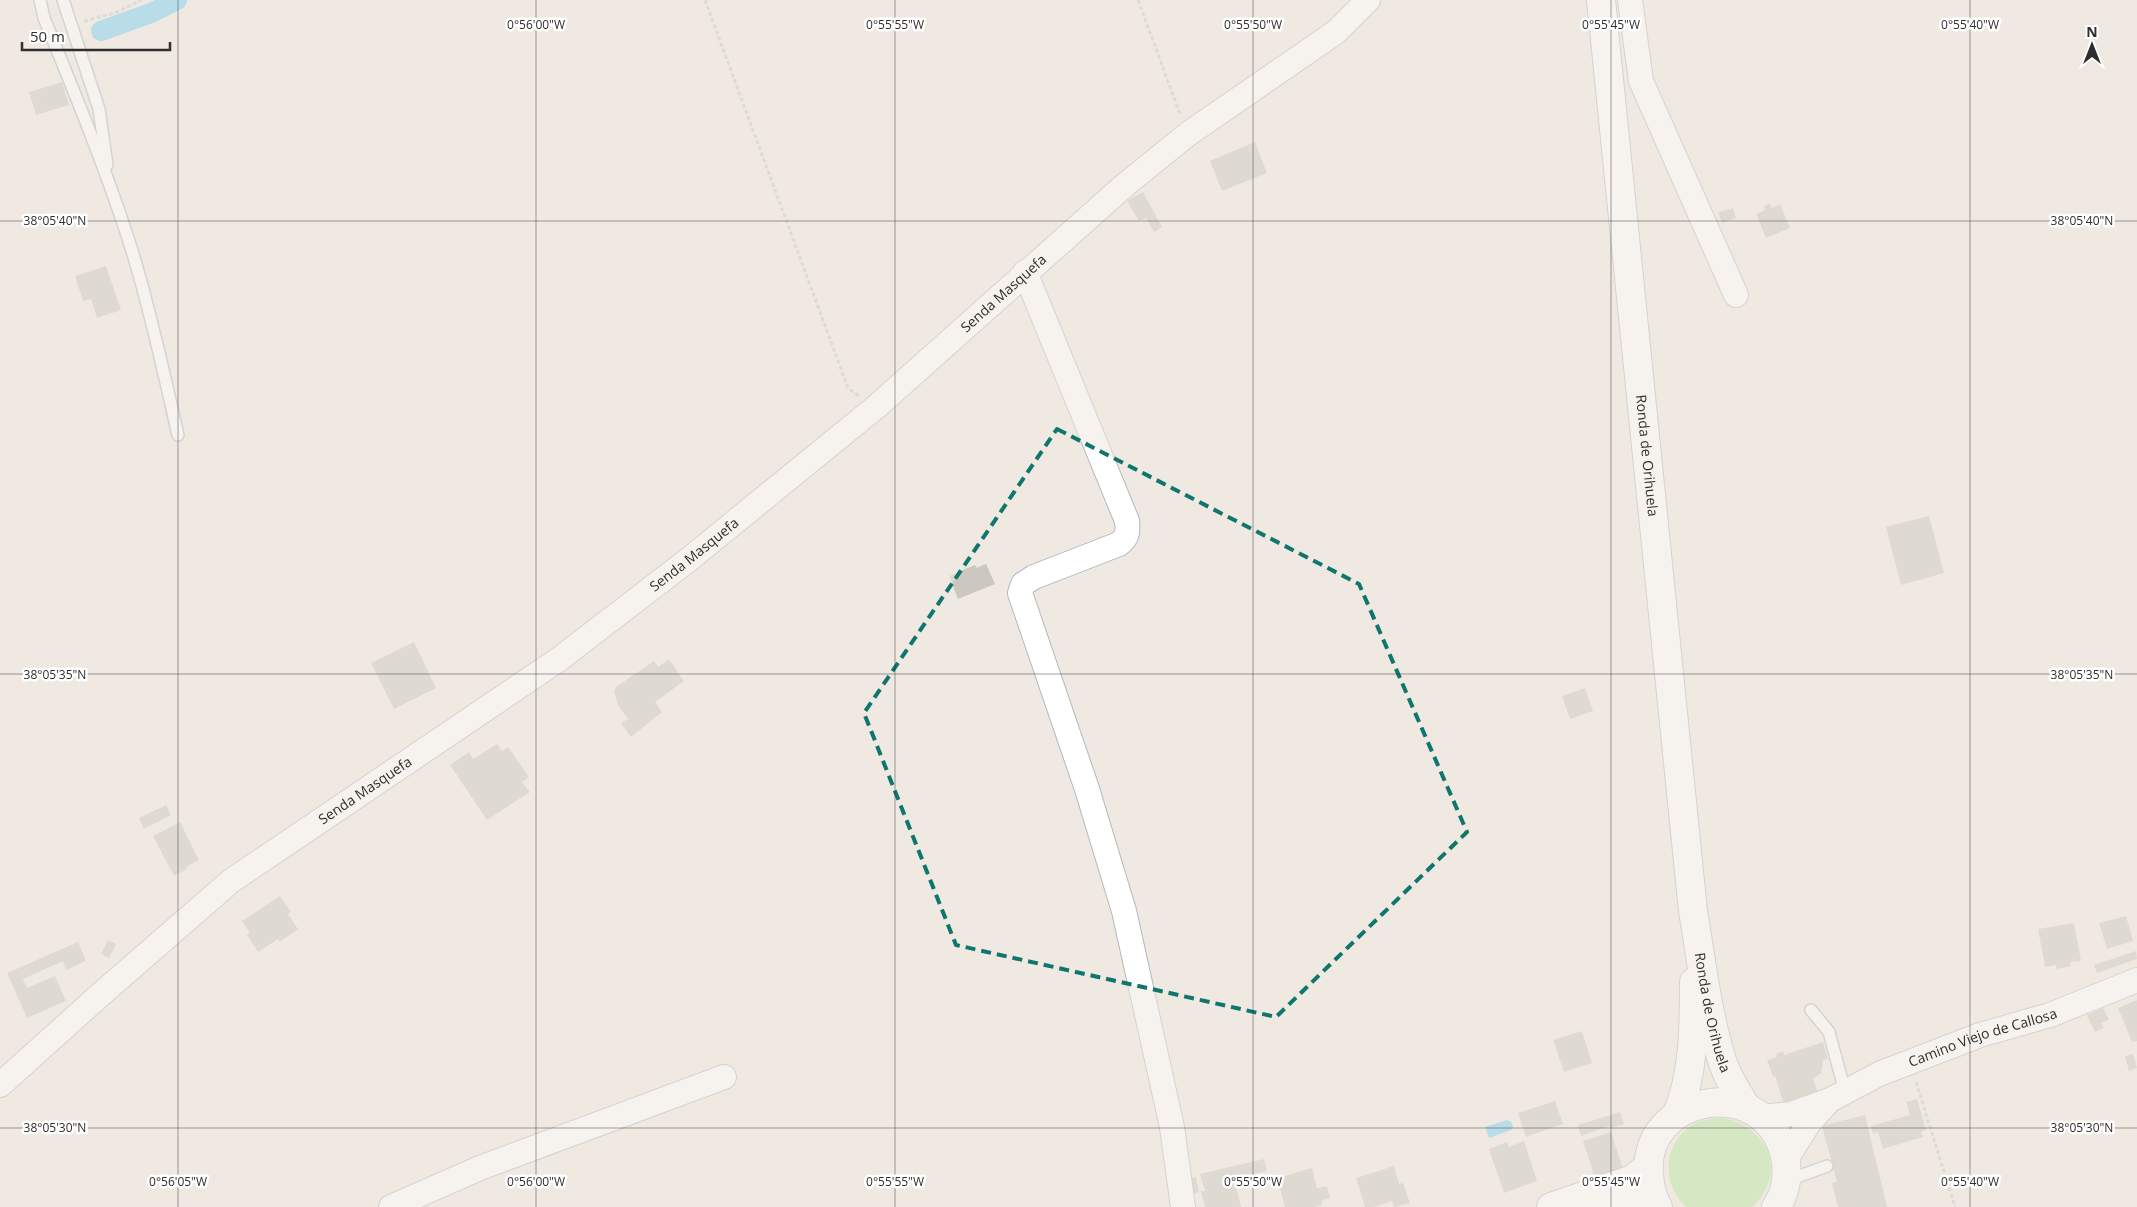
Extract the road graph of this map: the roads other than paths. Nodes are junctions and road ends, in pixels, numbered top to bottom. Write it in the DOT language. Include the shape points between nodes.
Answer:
graph roads {
  1 [pos="40,0"];
  2 [pos="64,0"];
  3 [pos="1368,0"];
  4 [pos="1601,0"];
  5 [pos="1630,0"];
  6 [pos="110,189"];
  7 [pos="1025,272"];
  8 [pos="1736,295"];
  9 [pos="178,435"];
  10 [pos="1693,910"];
  11 [pos="2137,980"];
  12 [pos="1811,1010"];
  13 [pos="724,1077"];
  14 [pos="0,1085"];
  15 [pos="1838,1096"];
  16 [pos="1754,1113"];
  17 [pos="1677,1114"];
  18 [pos="1648,1166"];
  19 [pos="1827,1166"];
  20 [pos="1786,1170"];
  21 [pos="1576,1200"];
  22 [pos="391,1207"];
  23 [pos="1183,1207"];
  24 [pos="1551,1207"];
  25 [pos="1643,1207"];
  26 [pos="1658,1207"];
  27 [pos="1776,1207"];
  1 -- 6 [label="lane" via="44,18"];
  2 -- 6 [label="lane" via="99,109"];
  3 -- 7 [label="street, Senda Masquefa" via="1336,32 1188,134"];
  4 -- 10 [label="main road, Ronda de Orihuela"];
  5 -- 8 [label="street" via="1641,81"];
  6 -- 9 [label="lane" via="138,272"];
  7 -- 14 [label="street, Senda Masquefa" via="876,407 687,561 558,660 231,882"];
  7 -- 23 [label="street" via="1127,521 1126,538 1119,544 1034,577 1023,584 1020,593 1087,789 1124,911 1172,1127"];
  10 -- 16 [label="main road, Ronda de Orihuela" via="1721,1058 1733,1085"];
  10 -- 17 [label="main road, Ronda de Orihuela" via="1691,1055 1686,1093"];
  11 -- 15 [label="street, Camino Viejo de Callosa" via="2050,1015 1980,1035 1879,1074"];
  12 -- 15 [label="lane" via="1829,1032"];
  13 -- 22 [label="street" via="480,1168"];
  15 -- 16 [label="street" via="1791,1114"];
  15 -- 20 [label="street" via="1808,1123"];
  16 -- 17 [label="main road, Ronda de Orihuela" via="1730,1103 1711,1102"];
  16 -- 20 [label="main road, Ronda de Orihuela" via="1777,1136"];
  17 -- 18 [label="main road, Ronda de Orihuela" via="1661,1130 1651,1150"];
  18 -- 21 [label="main road" via="1633,1179"];
  18 -- 26 [label="main road, Ronda de Orihuela" via="1650,1189"];
  19 -- 20 [label="lane"];
  20 -- 27 [label="main road" via="1780,1202"];
  21 -- 24 [label="main road"];
  21 -- 25 [label="main road" via="1611,1200"];
}
